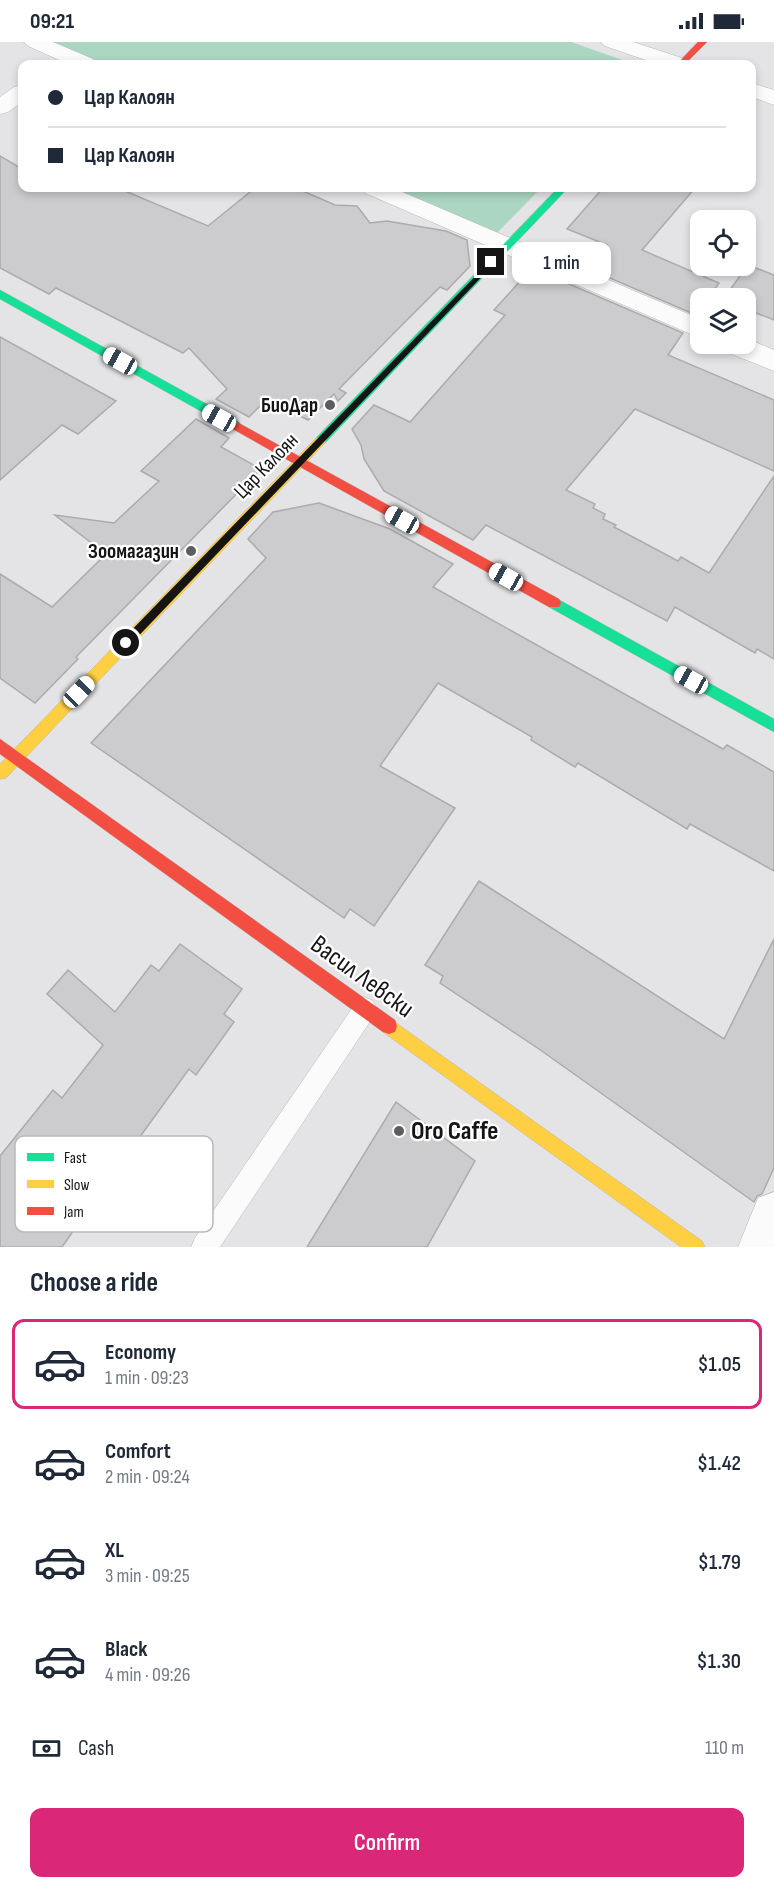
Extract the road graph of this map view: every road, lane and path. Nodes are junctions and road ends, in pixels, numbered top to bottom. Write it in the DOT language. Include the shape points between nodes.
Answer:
graph roads {
  1 [pos="34,42"];
  2 [pos="612,42"];
  3 [pos="703,42"];
  4 [pos="68,60"];
  5 [pos="667,60"];
  6 [pos="683,60"];
  7 [pos="756,91"];
  8 [pos="18,95"];
  9 [pos="774,98"];
  10 [pos="0,107"];
  11 [pos="381,192"];
  12 [pos="559,192"];
  13 [pos="507,246"];
  14 [pos="0,294"];
  15 [pos="690,325"];
  16 [pos="756,353"];
  17 [pos="774,361"];
  18 [pos="299,463"];
  19 [pos="774,726"];
  20 [pos="0,746"];
  21 [pos="16,758"];
  22 [pos="0,774"];
  23 [pos="365,1009"];
  24 [pos="774,1214"];
  25 [pos="204,1247"];
  26 [pos="696,1247"];
  27 [pos="760,1247"];
  1 -- 4 [label="street"];
  2 -- 5 [label="street"];
  3 -- 6 [label="street"];
  7 -- 9 [label="street"];
  8 -- 10 [label="street"];
  11 -- 13 [label="street"];
  12 -- 13 [label="street, Цар Калоян"];
  13 -- 15 [label="street"];
  13 -- 18 [label="street, Цар Калоян"];
  14 -- 18 [label="street"];
  16 -- 17 [label="street"];
  18 -- 19 [label="street"];
  18 -- 21 [label="street, Цар Калоян"];
  20 -- 21 [label="street, Васил Левски"];
  21 -- 22 [label="street, Цар Калоян"];
  21 -- 23 [label="street, Васил Левски"];
  23 -- 25 [label="lane"];
  23 -- 26 [label="street, Васил Левски"];
  24 -- 27 [label="street"];
}
